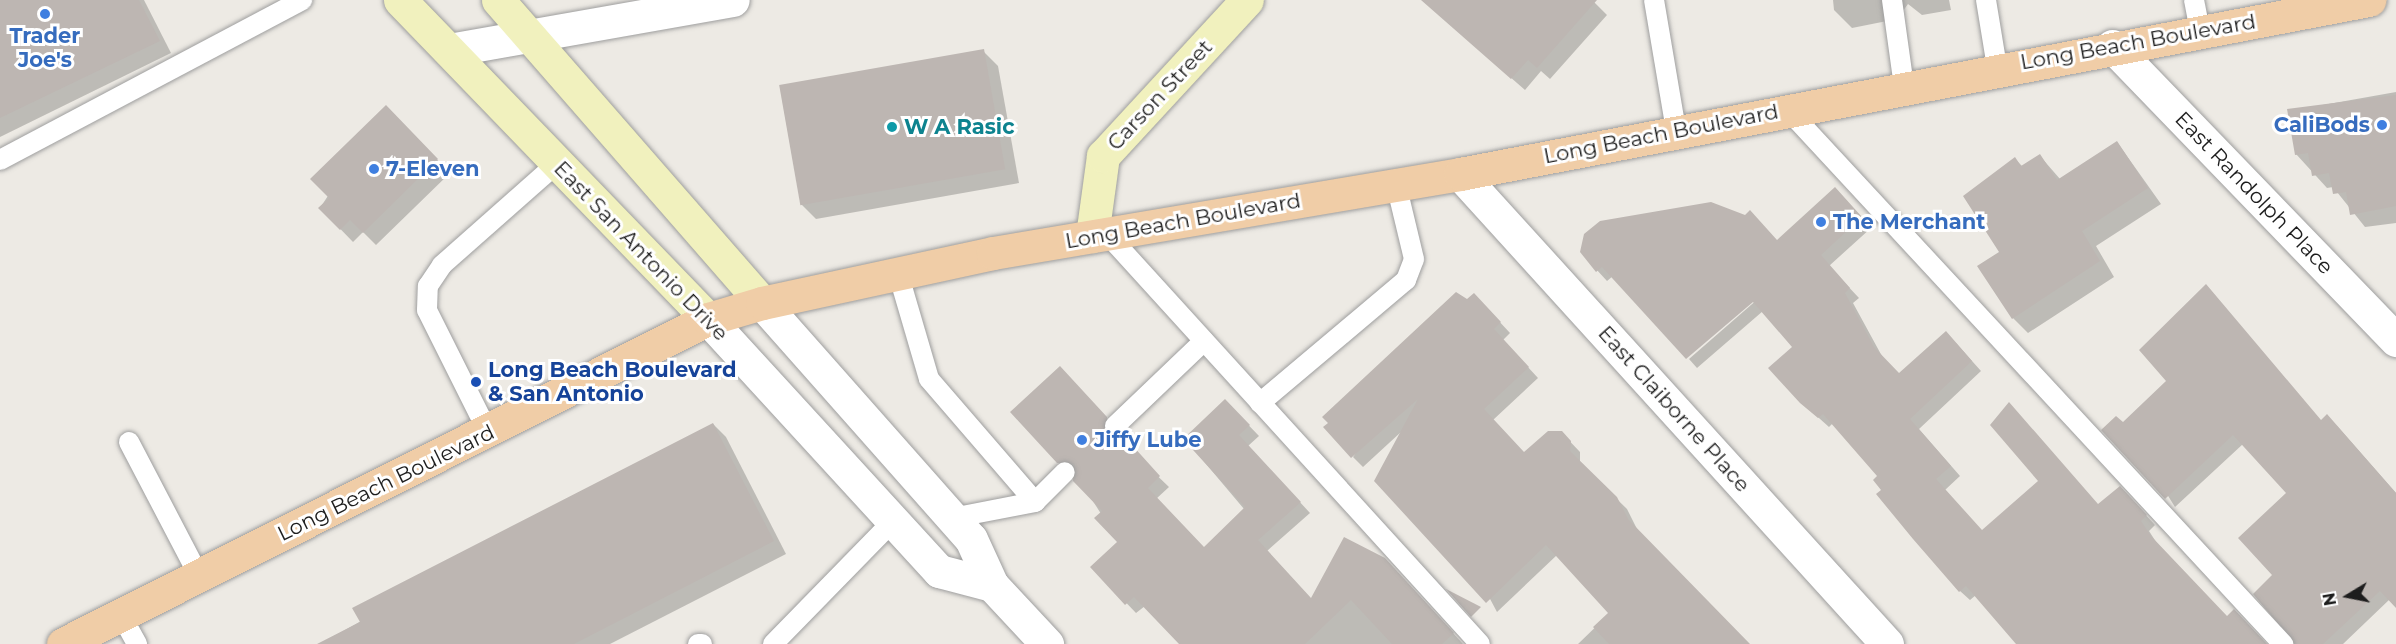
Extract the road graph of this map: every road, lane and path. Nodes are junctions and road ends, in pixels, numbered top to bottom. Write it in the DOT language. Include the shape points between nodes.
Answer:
graph roads {
  1 [pos="302,0"];
  2 [pos="400,0"];
  3 [pos="498,0"];
  4 [pos="733,0"];
  5 [pos="1247,0"];
  6 [pos="1654,0"];
  7 [pos="1892,0"];
  8 [pos="1986,0"];
  9 [pos="2369,0"];
  10 [pos="2333,3"];
  11 [pos="638,9"];
  12 [pos="2197,15"];
  13 [pos="534,38"];
  14 [pos="2112,46"];
  15 [pos="449,50"];
  16 [pos="1997,67"];
  17 [pos="1904,86"];
  18 [pos="1787,109"];
  19 [pos="1676,130"];
  20 [pos="0,160"];
  21 [pos="556,164"];
  22 [pos="1461,174"];
  23 [pos="1396,184"];
  24 [pos="1099,235"];
  25 [pos="898,273"];
  26 [pos="762,303"];
  27 [pos="708,319"];
  28 [pos="2393,333"];
  29 [pos="1204,341"];
  30 [pos="1260,403"];
  31 [pos="1114,426"];
  32 [pos="488,432"];
  33 [pos="129,442"];
  34 [pos="1065,472"];
  35 [pos="1035,502"];
  36 [pos="952,518"];
  37 [pos="894,520"];
  38 [pos="199,576"];
  39 [pos="992,585"];
  40 [pos="121,615"];
  41 [pos="63,644"];
  42 [pos="137,644"];
  43 [pos="773,644"];
  44 [pos="1047,644"];
  45 [pos="1480,644"];
  46 [pos="1887,644"];
  47 [pos="2283,644"];
  1 -- 20 [label="lane"];
  2 -- 15 [label="main road, East San Antonio Drive"];
  3 -- 13 [label="main road"];
  4 -- 11 [label="street"];
  5 -- 24 [label="main road, Carson Street" via="1103,156"];
  6 -- 19 [label="lane"];
  7 -- 17 [label="lane"];
  8 -- 16 [label="lane"];
  9 -- 10 [label="main road, Long Beach Boulevard"];
  10 -- 12 [label="main road, Long Beach Boulevard"];
  11 -- 13 [label="street"];
  12 -- 14 [label="main road, Long Beach Boulevard"];
  13 -- 15 [label="street"];
  13 -- 26 [label="main road"];
  14 -- 16 [label="main road, Long Beach Boulevard"];
  14 -- 28 [label="street, East Randolph Place"];
  15 -- 21 [label="main road, East San Antonio Drive"];
  16 -- 17 [label="main road, Long Beach Boulevard"];
  17 -- 18 [label="main road, Long Beach Boulevard"];
  18 -- 19 [label="main road, Long Beach Boulevard"];
  18 -- 47 [label="lane"];
  19 -- 22 [label="main road, Long Beach Boulevard"];
  21 -- 27 [label="main road, East San Antonio Drive"];
  21 -- 32 [label="lane" via="442,265 428,286 427,310"];
  22 -- 23 [label="main road, Long Beach Boulevard"];
  22 -- 46 [label="street, East Claiborne Place"];
  23 -- 24 [label="main road, Long Beach Boulevard"];
  23 -- 30 [label="lane" via="1414,259 1406,280"];
  24 -- 25 [label="main road, Long Beach Boulevard"];
  24 -- 29 [label="lane"];
  25 -- 26 [label="main road, Long Beach Boulevard"];
  25 -- 35 [label="lane" via="929,379"];
  26 -- 27 [label="main road, Long Beach Boulevard"];
  26 -- 36 [label="street"];
  27 -- 32 [label="main road, Long Beach Boulevard"];
  27 -- 37 [label="street, East San Antonio Drive"];
  29 -- 30 [label="lane"];
  29 -- 31 [label="lane"];
  30 -- 45 [label="lane"];
  32 -- 38 [label="main road, Long Beach Boulevard"];
  33 -- 38 [label="lane"];
  34 -- 35 [label="lane"];
  35 -- 36 [label="lane"];
  36 -- 39 [label="street" via="971,539"];
  37 -- 39 [label="street, East San Antonio Drive" via="939,572"];
  37 -- 43 [label="lane"];
  38 -- 40 [label="main road, Long Beach Boulevard"];
  39 -- 44 [label="street"];
  40 -- 41 [label="main road, Long Beach Boulevard"];
  40 -- 42 [label="lane"];
}
